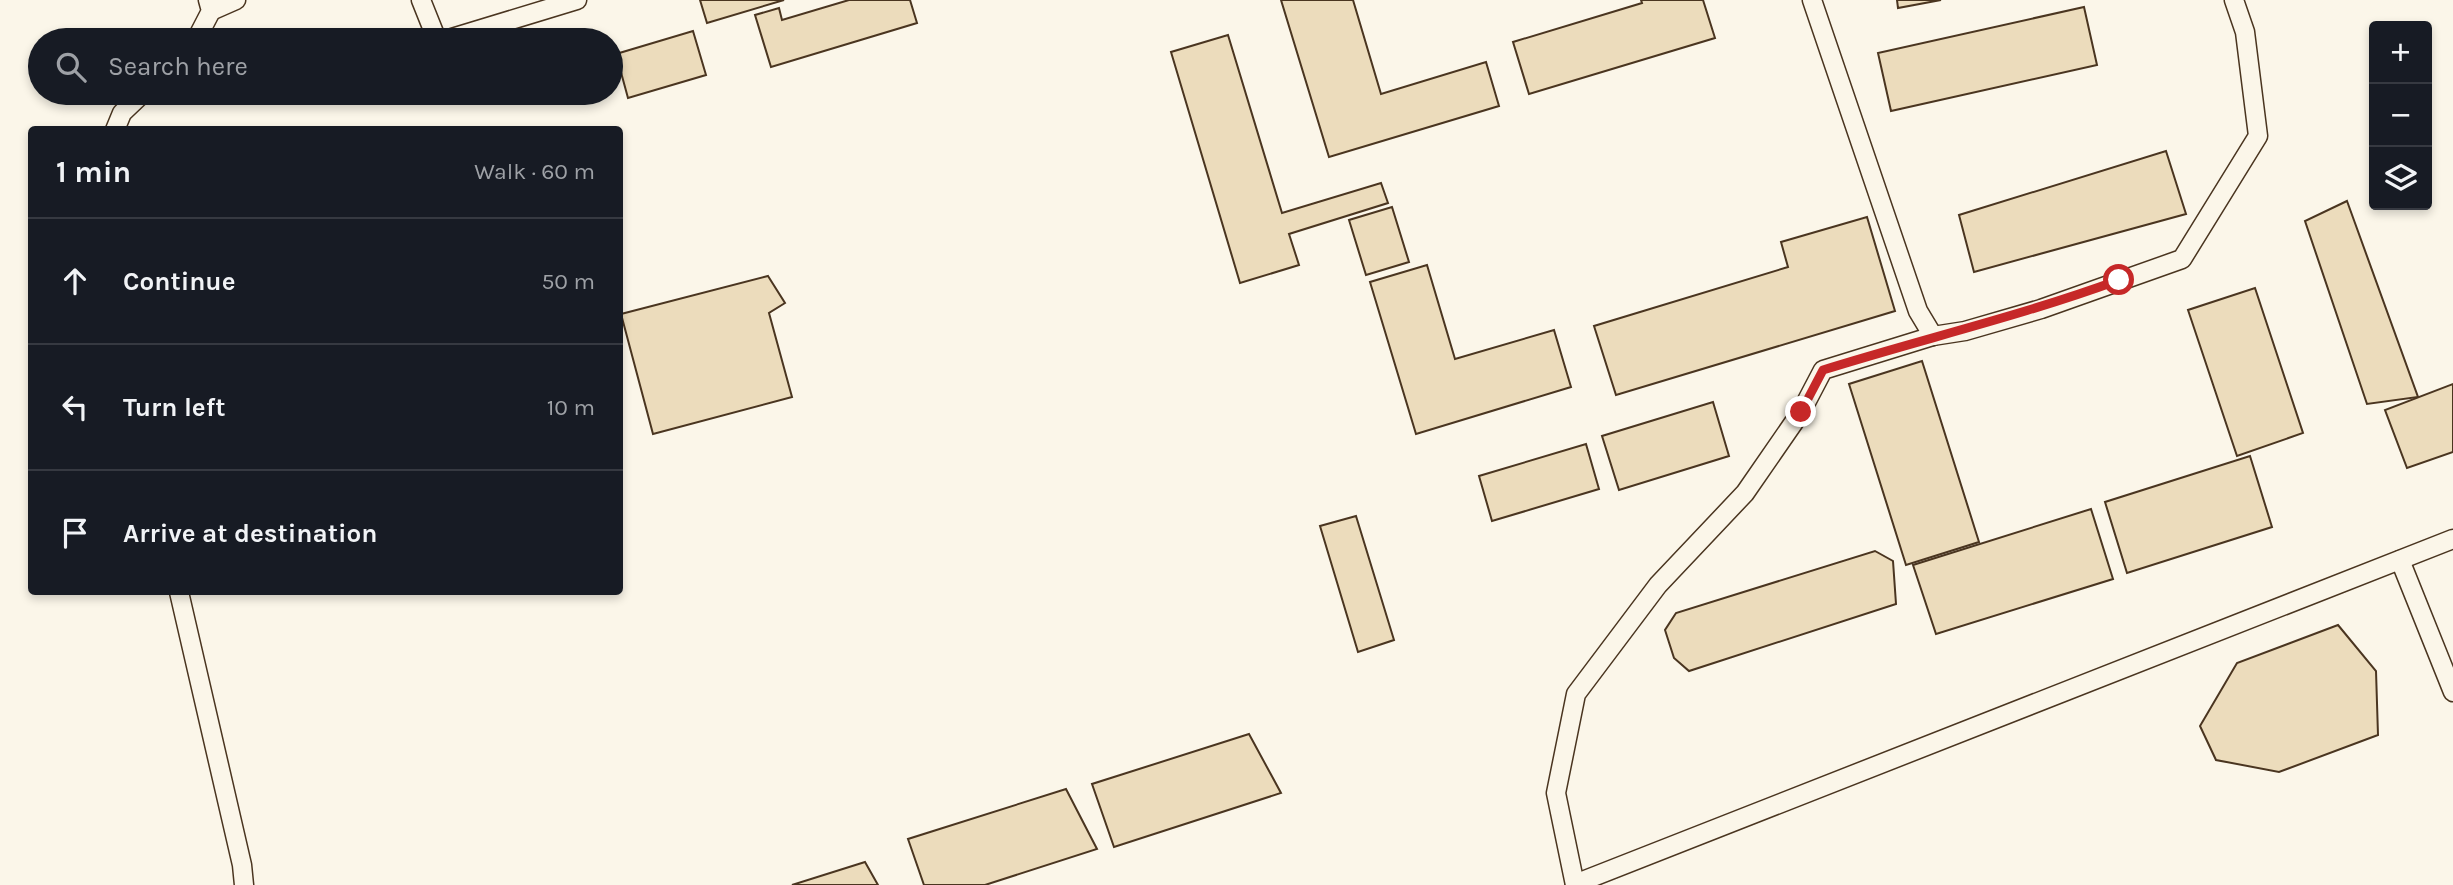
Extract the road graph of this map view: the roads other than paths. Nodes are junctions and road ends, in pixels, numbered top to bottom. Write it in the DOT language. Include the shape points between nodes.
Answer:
graph roads {
  1 [pos="236,0"];
  2 [pos="421,0"];
  3 [pos="577,0"];
  4 [pos="1812,0"];
  5 [pos="2234,0"];
  6 [pos="209,5"];
  7 [pos="200,28"];
  8 [pos="432,28"];
  9 [pos="485,28"];
  10 [pos="130,105"];
  11 [pos="117,126"];
  12 [pos="1933,336"];
  13 [pos="2453,539"];
  14 [pos="2400,560"];
  15 [pos="180,595"];
  16 [pos="2453,692"];
  17 [pos="244,885"];
  18 [pos="1575,885"];
  1 -- 6 [label="lane"];
  2 -- 8 [label="lane"];
  3 -- 9 [label="lane"];
  4 -- 12 [label="lane" via="1918,310"];
  5 -- 12 [label="lane" via="2245,32 2258,136 2182,259 2041,309"];
  6 -- 7 [label="lane"];
  10 -- 11 [label="lane"];
  12 -- 18 [label="lane" via="1823,370 1801,412 1745,493 1658,585 1576,694 1556,793"];
  13 -- 14 [label="lane"];
  14 -- 16 [label="lane"];
  14 -- 18 [label="lane"];
  15 -- 17 [label="lane"];
}
